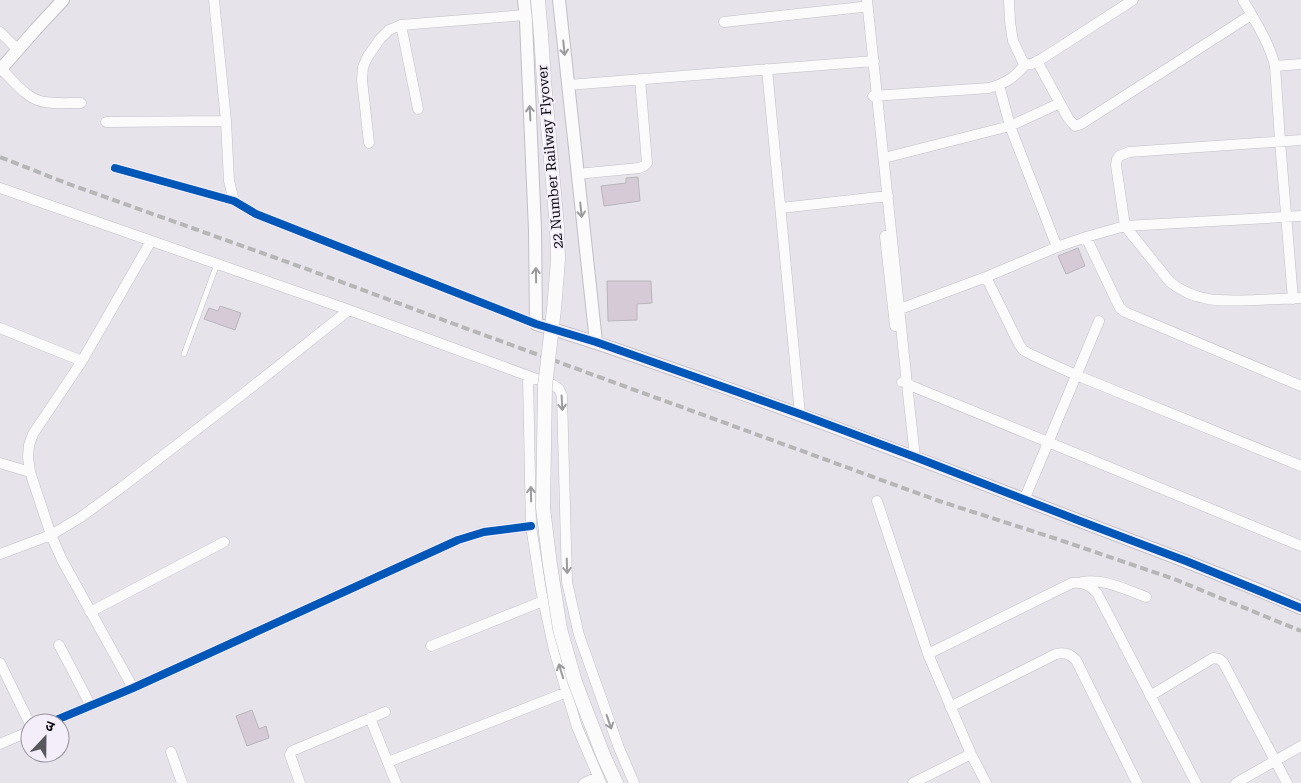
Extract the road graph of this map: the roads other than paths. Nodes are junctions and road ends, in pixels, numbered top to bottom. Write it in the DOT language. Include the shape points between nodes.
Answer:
graph roads {
  1 [pos="64,0"];
  2 [pos="214,0"];
  3 [pos="524,0"];
  4 [pos="538,0"];
  5 [pos="559,0"];
  6 [pos="1009,0"];
  7 [pos="1133,0"];
  8 [pos="1243,0"];
  9 [pos="864,2"];
  10 [pos="525,15"];
  11 [pos="1251,15"];
  12 [pos="724,22"];
  13 [pos="401,25"];
  14 [pos="0,32"];
  15 [pos="18,50"];
  16 [pos="871,61"];
  17 [pos="1036,61"];
  18 [pos="1026,64"];
  19 [pos="1301,64"];
  20 [pos="1275,66"];
  21 [pos="767,69"];
  22 [pos="1,70"];
  23 [pos="640,79"];
  24 [pos="568,85"];
  25 [pos="999,85"];
  26 [pos="874,96"];
  27 [pos="81,103"];
  28 [pos="1060,104"];
  29 [pos="418,110"];
  30 [pos="226,121"];
  31 [pos="106,122"];
  32 [pos="1010,126"];
  33 [pos="1301,140"];
  34 [pos="1280,141"];
  35 [pos="369,143"];
  36 [pos="884,158"];
  37 [pos="115,168"];
  38 [pos="577,174"];
  39 [pos="0,188"];
  40 [pos="884,196"];
  41 [pos="234,201"];
  42 [pos="781,208"];
  43 [pos="1301,216"];
  44 [pos="1286,217"];
  45 [pos="1125,226"];
  46 [pos="1086,237"];
  47 [pos="151,241"];
  48 [pos="1057,247"];
  49 [pos="217,264"];
  50 [pos="986,277"];
  51 [pos="1297,298"];
  52 [pos="900,309"];
  53 [pos="350,310"];
  54 [pos="1099,321"];
  55 [pos="536,324"];
  56 [pos="0,328"];
  57 [pos="596,342"];
  58 [pos="184,354"];
  59 [pos="82,361"];
  60 [pos="1076,375"];
  61 [pos="528,376"];
  62 [pos="904,383"];
  63 [pos="1301,386"];
  64 [pos="800,414"];
  65 [pos="1048,442"];
  66 [pos="912,455"];
  67 [pos="0,462"];
  68 [pos="1301,466"];
  69 [pos="30,472"];
  70 [pos="1024,500"];
  71 [pos="876,501"];
  72 [pos="531,526"];
  73 [pos="52,535"];
  74 [pos="224,542"];
  75 [pos="1301,546"];
  76 [pos="0,554"];
  77 [pos="1080,582"];
  78 [pos="1146,597"];
  79 [pos="543,601"];
  80 [pos="1300,605"];
  81 [pos="90,612"];
  82 [pos="59,645"];
  83 [pos="431,646"];
  84 [pos="928,654"];
  85 [pos="0,663"];
  86 [pos="132,688"];
  87 [pos="567,692"];
  88 [pos="1150,696"];
  89 [pos="91,706"];
  90 [pos="950,707"];
  91 [pos="385,712"];
  92 [pos="25,713"];
  93 [pos="70,714"];
  94 [pos="370,718"];
  95 [pos="20,735"];
  96 [pos="0,744"];
  97 [pos="1301,746"];
  98 [pos="170,752"];
  99 [pos="971,754"];
  100 [pos="1275,761"];
  101 [pos="388,762"];
  102 [pos="600,780"];
  103 [pos="182,783"];
  104 [pos="300,783"];
  105 [pos="396,783"];
  106 [pos="584,783"];
  107 [pos="616,783"];
  108 [pos="634,783"];
  109 [pos="913,783"];
  110 [pos="986,783"];
  111 [pos="1137,783"];
  112 [pos="1196,783"];
  113 [pos="1236,783"];
  114 [pos="1287,783"];
  1 -- 15 [label="street"];
  2 -- 30 [label="street"];
  3 -- 10 [label="street"];
  4 -- 107 [label="main road, 22 Number Railway Flyover, bridge" via="558,260 545,386 544,508 560,629 575,682"];
  5 -- 24 [label="street, one-way"];
  6 -- 18 [label="street" via="1013,41"];
  7 -- 17 [label="street"];
  8 -- 11 [label="street"];
  9 -- 12 [label="street"];
  9 -- 16 [label="street"];
  10 -- 13 [label="street"];
  55 -- 10 [label="street, one-way"];
  11 -- 20 [label="street" via="1266,41"];
  11 -- 28 [label="street" via="1081,124 1075,126 1070,122"];
  13 -- 29 [label="street"];
  13 -- 35 [label="street" via="380,39 363,67"];
  14 -- 15 [label="street"];
  15 -- 22 [label="street"];
  16 -- 21 [label="street"];
  16 -- 26 [label="street"];
  17 -- 18 [label="street"];
  17 -- 28 [label="street"];
  18 -- 25 [label="street"];
  19 -- 20 [label="street"];
  20 -- 34 [label="street"];
  21 -- 23 [label="street"];
  21 -- 42 [label="street"];
  22 -- 27 [label="street" via="36,100"];
  23 -- 24 [label="street"];
  23 -- 38 [label="street" via="647,163 639,168"];
  24 -- 38 [label="street"];
  25 -- 26 [label="street"];
  25 -- 32 [label="street"];
  26 -- 36 [label="street"];
  26 -- 40 [label="street"];
  28 -- 32 [label="street"];
  30 -- 31 [label="street"];
  30 -- 41 [label="street" via="229,182"];
  32 -- 36 [label="street"];
  32 -- 48 [label="street"];
  33 -- 34 [label="street"];
  34 -- 44 [label="street"];
  34 -- 45 [label="street" via="1129,152 1119,156 1116,165"];
  36 -- 40 [label="street"];
  37 -- 41 [label="street"];
  38 -- 57 [label="street, one-way"];
  39 -- 47 [label="street"];
  40 -- 42 [label="street"];
  40 -- 52 [label="street"];
  40 -- 62 [label="street"];
  41 -- 55 [label="street" via="256,214"];
  42 -- 64 [label="street"];
  43 -- 44 [label="street"];
  44 -- 45 [label="street"];
  44 -- 51 [label="street"];
  45 -- 46 [label="street"];
  45 -- 51 [label="street" via="1170,282 1191,295 1220,301"];
  46 -- 48 [label="street"];
  46 -- 63 [label="street" via="1120,308 1125,312"];
  47 -- 49 [label="street"];
  47 -- 59 [label="street"];
  48 -- 50 [label="street"];
  49 -- 53 [label="street"];
  49 -- 58 [label="lane"];
  50 -- 52 [label="street"];
  50 -- 60 [label="street" via="1018,344 1032,355"];
  52 -- 62 [label="street"];
  53 -- 61 [label="street"];
  53 -- 73 [label="street" via="122,487"];
  54 -- 60 [label="street"];
  55 -- 57 [label="street"];
  56 -- 59 [label="street"];
  57 -- 64 [label="street"];
  59 -- 69 [label="street" via="33,434 28,457"];
  60 -- 65 [label="street"];
  60 -- 68 [label="street"];
  72 -- 61 [label="street, one-way"];
  61 -- 108 [label="street, one-way" via="553,385 562,396 567,582 579,635"];
  62 -- 65 [label="street"];
  62 -- 66 [label="street"];
  64 -- 66 [label="street"];
  65 -- 70 [label="street"];
  65 -- 75 [label="street"];
  66 -- 70 [label="street"];
  67 -- 69 [label="street"];
  69 -- 73 [label="street"];
  70 -- 80 [label="street"];
  71 -- 84 [label="street"];
  72 -- 79 [label="street"];
  72 -- 86 [label="street" via="484,532 458,540"];
  73 -- 76 [label="street"];
  73 -- 81 [label="street"];
  74 -- 81 [label="street"];
  77 -- 78 [label="street" via="1102,582"];
  77 -- 84 [label="street" via="1072,582"];
  77 -- 88 [label="street" via="1091,586 1097,593"];
  79 -- 83 [label="street"];
  87 -- 79 [label="street, one-way"];
  81 -- 86 [label="street"];
  82 -- 89 [label="street"];
  84 -- 90 [label="street"];
  85 -- 92 [label="street"];
  86 -- 89 [label="street"];
  87 -- 101 [label="street"];
  87 -- 102 [label="street" via="577,727"];
  88 -- 100 [label="street" via="1213,658 1219,659"];
  88 -- 112 [label="street"];
  89 -- 93 [label="street"];
  90 -- 99 [label="street"];
  90 -- 111 [label="street" via="1056,654 1071,655"];
  91 -- 94 [label="street"];
  94 -- 101 [label="street"];
  94 -- 104 [label="street" via="292,751 290,755"];
  95 -- 96 [label="street"];
  97 -- 100 [label="street"];
  98 -- 103 [label="street"];
  99 -- 109 [label="street"];
  99 -- 110 [label="street"];
  100 -- 113 [label="street"];
  100 -- 114 [label="street"];
  101 -- 105 [label="street"];
  102 -- 106 [label="street"];
}
